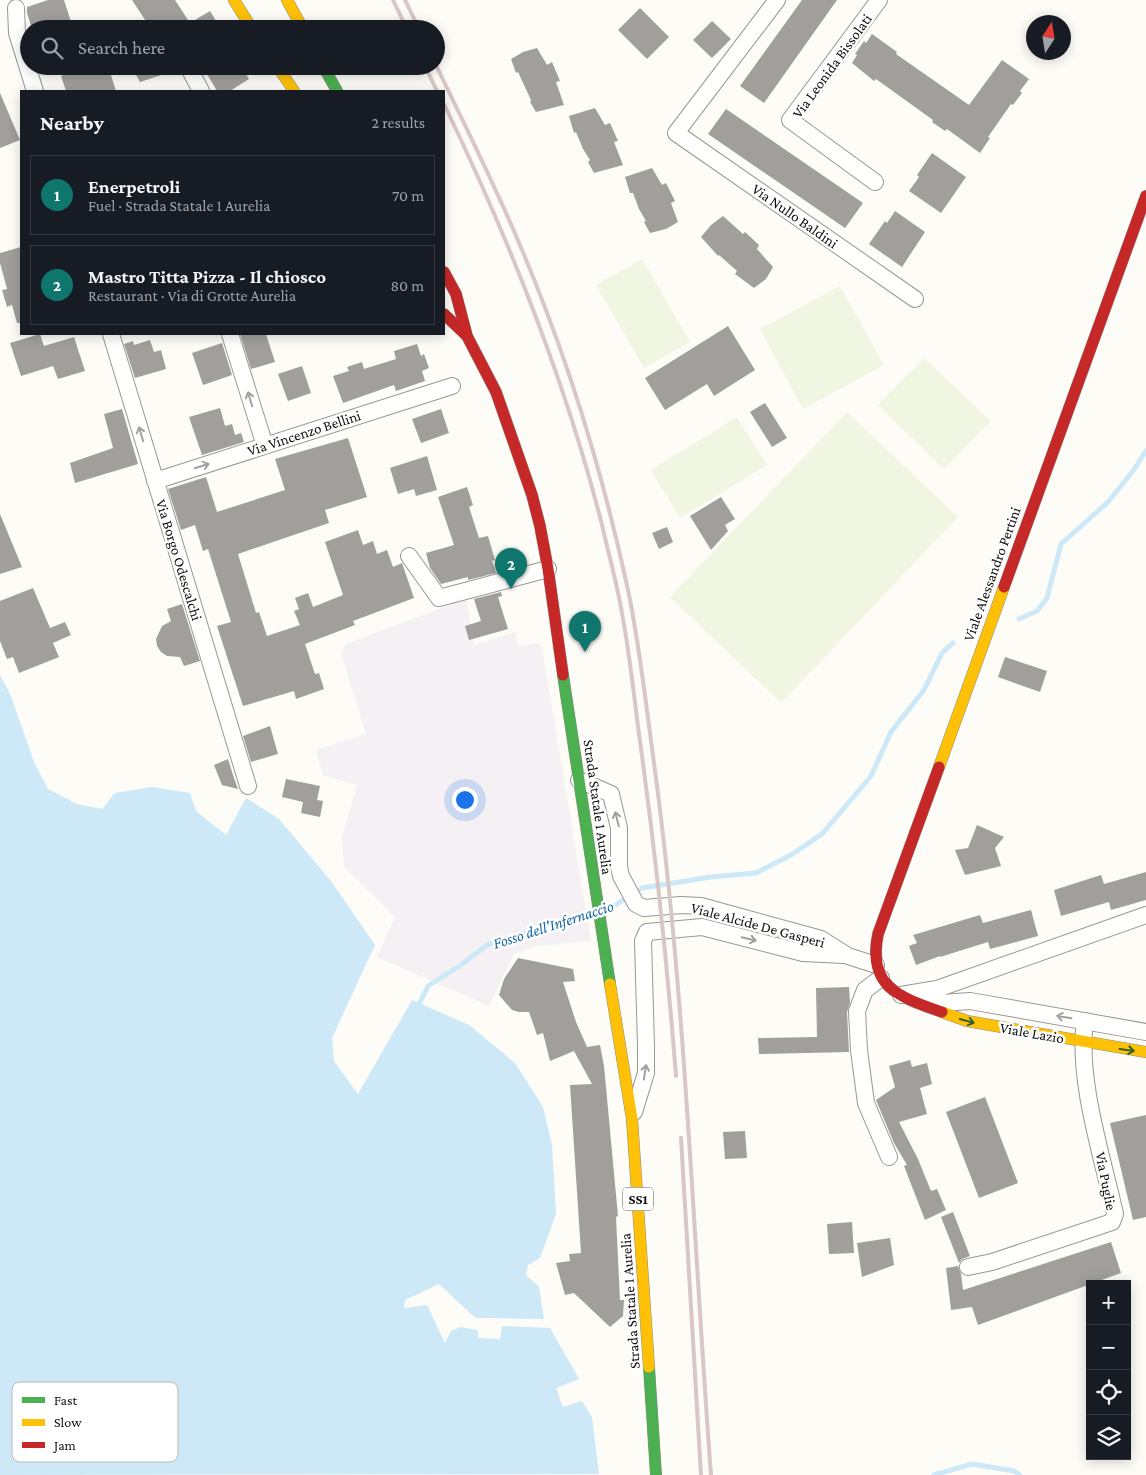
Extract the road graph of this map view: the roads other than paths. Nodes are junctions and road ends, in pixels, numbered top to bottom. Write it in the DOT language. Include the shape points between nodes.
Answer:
graph roads {
  1 [pos="234,0"];
  2 [pos="300,0"];
  3 [pos="777,0"];
  4 [pos="879,0"];
  5 [pos="17,3"];
  6 [pos="289,4"];
  7 [pos="245,20"];
  8 [pos="297,20"];
  9 [pos="20,42"];
  10 [pos="31,75"];
  11 [pos="193,75"];
  12 [pos="283,75"];
  13 [pos="328,75"];
  14 [pos="36,90"];
  15 [pos="200,90"];
  16 [pos="293,90"];
  17 [pos="336,90"];
  18 [pos="876,182"];
  19 [pos="1146,196"];
  20 [pos="445,274"];
  21 [pos="915,299"];
  22 [pos="445,315"];
  23 [pos="111,335"];
  24 [pos="230,335"];
  25 [pos="467,336"];
  26 [pos="452,386"];
  27 [pos="265,446"];
  28 [pos="155,481"];
  29 [pos="410,556"];
  30 [pos="548,569"];
  31 [pos="579,780"];
  32 [pos="248,786"];
  33 [pos="1146,915"];
  34 [pos="848,956"];
  35 [pos="878,972"];
  36 [pos="901,995"];
  37 [pos="921,1005"];
  38 [pos="1085,1021"];
  39 [pos="1146,1032"];
  40 [pos="1082,1042"];
  41 [pos="1146,1052"];
  42 [pos="632,1119"];
  43 [pos="889,1156"];
  44 [pos="968,1267"];
  45 [pos="656,1475"];
  1 -- 7 [label="main road"];
  2 -- 6 [label="main road"];
  3 -- 21 [label="street, Via Nullo Baldini" via="676,133"];
  4 -- 18 [label="street, Via Leonida Bissolati" via="790,120"];
  5 -- 9 [label="street"];
  6 -- 8 [label="main road"];
  10 -- 14 [label="street"];
  11 -- 15 [label="street"];
  12 -- 16 [label="main road"];
  13 -- 17 [label="main road"];
  19 -- 35 [label="main road, Viale Alessandro Pertini" via="878,934 875,949"];
  20 -- 25 [label="main road" via="456,294"];
  22 -- 25 [label="main road"];
  28 -- 23 [label="street, Via Borgo Odescalchi, one-way"];
  27 -- 24 [label="street, one-way"];
  25 -- 30 [label="main road, Strada Statale 1 Aurelia / SS1" via="496,392 523,465"];
  26 -- 27 [label="street, Via Vincenzo Bellini"];
  28 -- 27 [label="street, Via Vincenzo Bellini, one-way"];
  28 -- 32 [label="street, Via Borgo Odescalchi"];
  29 -- 30 [label="street" via="439,598"];
  30 -- 31 [label="main road, Strada Statale 1 Aurelia / SS1"];
  34 -- 31 [label="street, Viale Alcide De Gasperi, one-way" via="821,939 701,906 644,908 636,904 621,876 619,828 611,794"];
  31 -- 42 [label="main road, Strada Statale 1 Aurelia / SS1"];
  33 -- 36 [label="street" via="937,988"];
  34 -- 35 [label="street, Viale Alcide De Gasperi"];
  42 -- 34 [label="street, Viale Alcide De Gasperi, one-way" via="646,1073 643,941 647,932 702,927 803,953"];
  35 -- 36 [label="main road, Viale Alcide De Gasperi" via="888,987"];
  35 -- 43 [label="street" via="865,990 858,1011 859,1040 866,1103"];
  36 -- 37 [label="main road, Viale Lazio"];
  38 -- 37 [label="street, Viale Lazio, one-way" via="970,1001"];
  37 -- 40 [label="main road, Viale Lazio, one-way" via="967,1022"];
  38 -- 39 [label="street, Viale Lazio"];
  38 -- 40 [label="street, Via Puglie"];
  40 -- 41 [label="main road, Viale Lazio, one-way"];
  40 -- 44 [label="street, Via Puglie" via="1088,1098 1115,1214 1112,1222"];
  42 -- 45 [label="main road, Strada Statale 1 Aurelia / SS1"];
}
